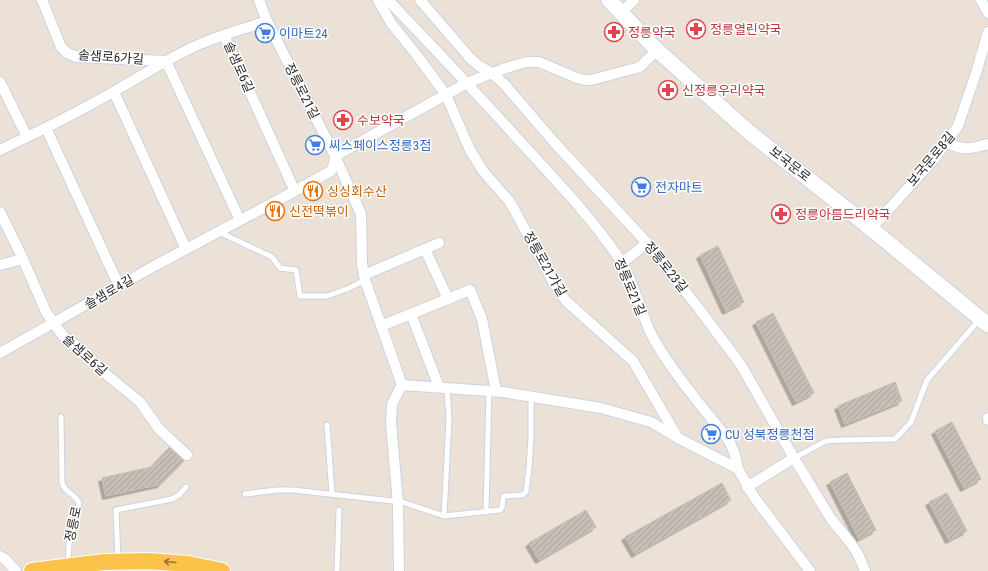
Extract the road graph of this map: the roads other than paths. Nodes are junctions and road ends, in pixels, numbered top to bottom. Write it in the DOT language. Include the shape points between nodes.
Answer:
graph roads {
  1 [pos="42,0"];
  2 [pos="259,0"];
  3 [pos="378,0"];
  4 [pos="388,0"];
  5 [pos="420,0"];
  6 [pos="609,0"];
  7 [pos="634,0"];
  8 [pos="981,0"];
  9 [pos="621,13"];
  10 [pos="988,13"];
  11 [pos="267,21"];
  12 [pos="988,33"];
  13 [pos="224,35"];
  14 [pos="657,50"];
  15 [pos="166,61"];
  16 [pos="492,73"];
  17 [pos="0,82"];
  18 [pos="467,83"];
  19 [pos="114,92"];
  20 [pos="446,95"];
  21 [pos="46,128"];
  22 [pos="27,137"];
  23 [pos="946,142"];
  24 [pos="988,144"];
  25 [pos="0,150"];
  26 [pos="335,156"];
  27 [pos="293,187"];
  28 [pos="0,212"];
  29 [pos="238,216"];
  30 [pos="871,229"];
  31 [pos="218,232"];
  32 [pos="439,243"];
  33 [pos="647,243"];
  34 [pos="186,249"];
  35 [pos="425,249"];
  36 [pos="23,259"];
  37 [pos="622,263"];
  38 [pos="0,265"];
  39 [pos="364,277"];
  40 [pos="119,286"];
  41 [pos="448,299"];
  42 [pos="411,314"];
  43 [pos="984,322"];
  44 [pos="54,323"];
  45 [pos="381,326"];
  46 [pos="0,353"];
  47 [pos="402,385"];
  48 [pos="443,388"];
  49 [pos="493,391"];
  50 [pos="531,396"];
  51 [pos="61,417"];
  52 [pos="327,425"];
  53 [pos="678,438"];
  54 [pos="187,455"];
  55 [pos="794,458"];
  56 [pos="738,469"];
  57 [pos="186,487"];
  58 [pos="747,487"];
  59 [pos="245,494"];
  60 [pos="332,494"];
  61 [pos="398,502"];
  62 [pos="339,510"];
  63 [pos="486,511"];
  64 [pos="444,516"];
  65 [pos="118,555"];
  66 [pos="0,556"];
  67 [pos="68,566"];
  68 [pos="16,571"];
  69 [pos="32,571"];
  70 [pos="222,571"];
  71 [pos="337,571"];
  72 [pos="399,571"];
  73 [pos="810,571"];
  74 [pos="865,571"];
  1 -- 15 [label="street, 솔샘로6가길" via="61,47 67,53 77,57"];
  2 -- 11 [label="street, 정릉로21길"];
  3 -- 20 [label="street, 정릉로21가길" via="392,23"];
  4 -- 18 [label="street, 정릉로21길"];
  5 -- 16 [label="street, 정릉로23길" via="470,58"];
  6 -- 9 [label="main road, 보국문로"];
  7 -- 9 [label="street"];
  8 -- 10 [label="street"];
  9 -- 14 [label="main road, 보국문로"];
  11 -- 13 [label="street, 솔샘로6길"];
  11 -- 26 [label="street, 정릉로21길"];
  12 -- 23 [label="street, 보국문로8길" via="958,126"];
  13 -- 15 [label="street, 솔샘로6길"];
  13 -- 27 [label="street, 솔샘로6길"];
  14 -- 16 [label="street" via="640,67 592,80 577,78 539,62 527,62"];
  14 -- 30 [label="main road, 보국문로" via="750,133"];
  15 -- 19 [label="street, 솔샘로6길"];
  15 -- 29 [label="street"];
  16 -- 18 [label="street"];
  16 -- 33 [label="street, 정릉로23길"];
  17 -- 22 [label="street"];
  18 -- 20 [label="street"];
  18 -- 37 [label="street, 정릉로21길" via="597,228"];
  19 -- 21 [label="street, 솔샘로6길"];
  19 -- 34 [label="street"];
  20 -- 26 [label="street"];
  20 -- 53 [label="street, 정릉로21가길" via="470,150 483,171 510,202 566,301 633,361"];
  21 -- 22 [label="street, 솔샘로6길"];
  21 -- 40 [label="street"];
  22 -- 25 [label="street, 솔샘로6길"];
  23 -- 24 [label="street" via="955,147 970,149"];
  23 -- 30 [label="street, 보국문로8길" via="935,158"];
  26 -- 31 [label="street, 솔샘로4길" via="331,170"];
  26 -- 39 [label="street, 정릉로21길" via="361,214"];
  28 -- 36 [label="street, 솔샘로6길"];
  30 -- 43 [label="main road, 보국문로"];
  31 -- 34 [label="street, 솔샘로4길"];
  31 -- 39 [label="lane" via="272,257 280,268 296,270 300,296 326,296 347,289"];
  32 -- 35 [label="street"];
  33 -- 37 [label="street"];
  33 -- 55 [label="street, 정릉로23길" via="741,365"];
  34 -- 40 [label="street, 솔샘로4길"];
  35 -- 39 [label="street"];
  35 -- 41 [label="street"];
  36 -- 38 [label="street"];
  36 -- 44 [label="street, 솔샘로6길" via="46,312"];
  37 -- 56 [label="street, 정릉로21길" via="658,347 732,445"];
  39 -- 45 [label="street, 정릉로21길"];
  40 -- 44 [label="street, 솔샘로4길"];
  41 -- 42 [label="street"];
  41 -- 49 [label="street" via="470,290 482,319"];
  42 -- 45 [label="street"];
  42 -- 48 [label="street"];
  43 -- 55 [label="lane, 보국문로" via="926,380 911,422 895,439 826,441"];
  44 -- 46 [label="street, 솔샘로4길"];
  44 -- 54 [label="street, 솔샘로6길" via="63,336 140,402 159,429"];
  45 -- 47 [label="street, 정릉로21길"];
  47 -- 48 [label="street"];
  47 -- 61 [label="street" via="392,404 390,423"];
  48 -- 49 [label="street"];
  48 -- 64 [label="lane" via="449,424"];
  49 -- 50 [label="street"];
  49 -- 63 [label="lane"];
  50 -- 53 [label="street" via="601,408 651,422"];
  50 -- 63 [label="lane" via="531,437 526,492 522,495 504,496 500,510"];
  51 -- 67 [label="lane, 정릉로" via="62,482 65,490 77,498 79,503 69,540"];
  52 -- 60 [label="lane"];
  53 -- 56 [label="street"];
  55 -- 58 [label="street"];
  55 -- 74 [label="street, 정릉로23길" via="831,519 858,554"];
  56 -- 58 [label="street, 정릉로21길"];
  57 -- 65 [label="lane" via="172,499 116,510"];
  58 -- 73 [label="street, 정릉로21길"];
  59 -- 60 [label="lane" via="277,490"];
  60 -- 61 [label="lane"];
  61 -- 64 [label="lane" via="409,503"];
  61 -- 72 [label="street"];
  62 -- 71 [label="lane"];
  63 -- 64 [label="lane"];
  65 -- 67 [label="main road" via="104,562"];
  70 -- 65 [label="main road, one-way"];
  66 -- 68 [label="street"];
  67 -- 69 [label="main road"];
}
